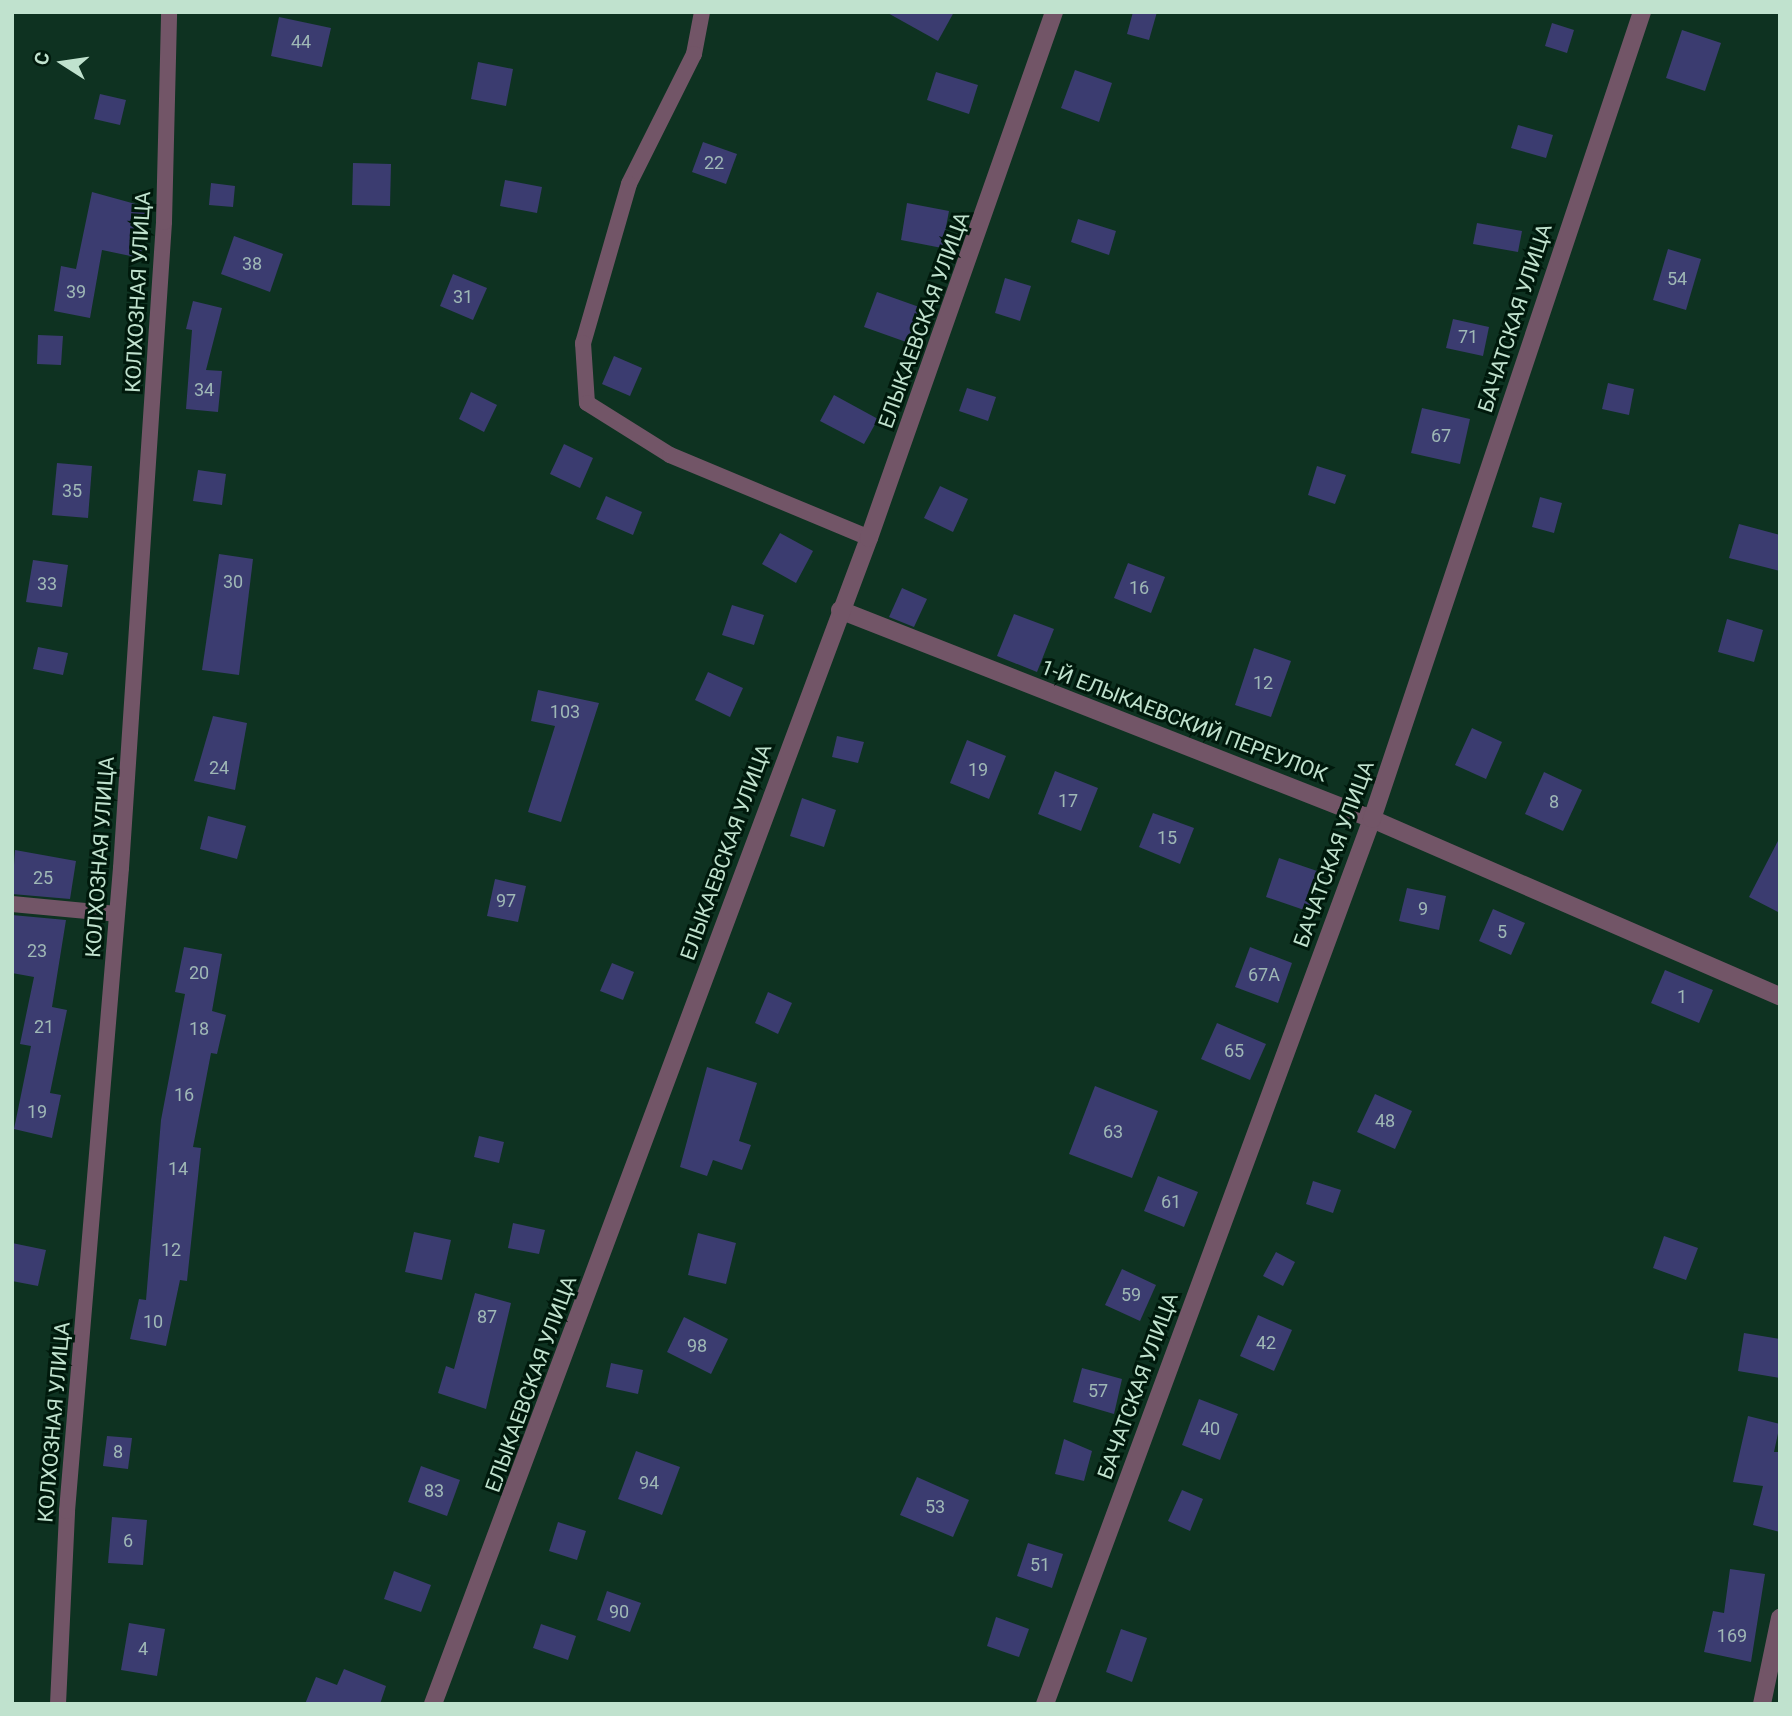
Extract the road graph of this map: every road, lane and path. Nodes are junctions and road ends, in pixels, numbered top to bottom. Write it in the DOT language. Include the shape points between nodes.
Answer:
graph roads {
  1 [pos="169,12"];
  2 [pos="702,12"];
  3 [pos="1054,12"];
  4 [pos="1642,12"];
  5 [pos="869,538"];
  6 [pos="839,610"];
  7 [pos="1372,819"];
  8 [pos="12,905"];
  9 [pos="117,914"];
  10 [pos="1780,996"];
  11 [pos="1780,1618"];
  12 [pos="58,1704"];
  13 [pos="433,1704"];
  14 [pos="1045,1704"];
  15 [pos="1762,1704"];
  1 -- 9 [label="lane, КОЛХОЗНАЯ УЛИЦА" via="164,222"];
  2 -- 5 [label="lane" via="694,54 629,184 583,344 587,403 670,456"];
  3 -- 5 [label="street, ЕЛЫКАЕВСКАЯ УЛИЦА"];
  4 -- 7 [label="street, БАЧАТСКАЯ УЛИЦА"];
  5 -- 6 [label="street, ЕЛЫКАЕВСКАЯ УЛИЦА"];
  6 -- 7 [label="street, 1-Й ЕЛЫКАЕВСКИЙ ПЕРЕУЛОК"];
  6 -- 13 [label="street, ЕЛЫКАЕВСКАЯ УЛИЦА"];
  7 -- 10 [label="street, 1-Й ЕЛЫКАЕВСКИЙ ПЕРЕУЛОК"];
  7 -- 14 [label="street, БАЧАТСКАЯ УЛИЦА"];
  8 -- 9 [label="lane"];
  9 -- 12 [label="lane, КОЛХОЗНАЯ УЛИЦА" via="67,1511"];
  11 -- 15 [label="street"];
}
